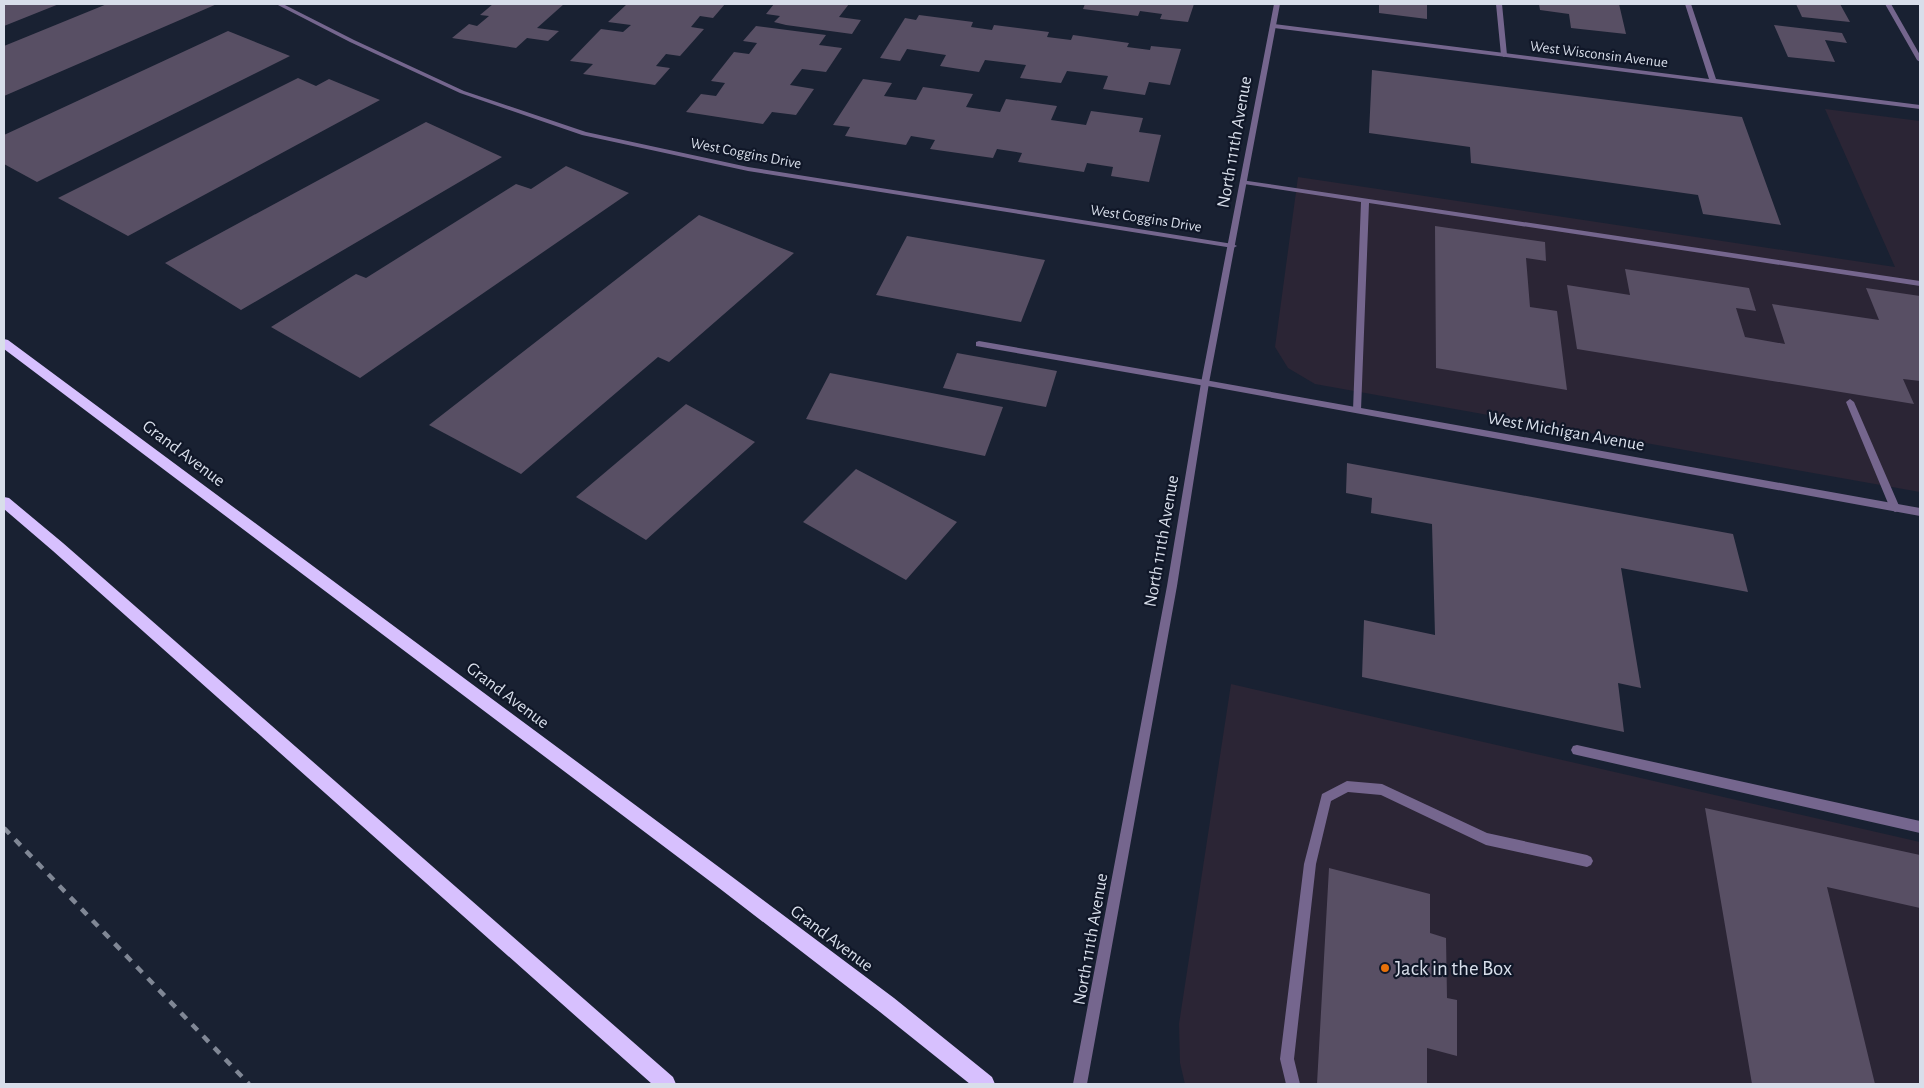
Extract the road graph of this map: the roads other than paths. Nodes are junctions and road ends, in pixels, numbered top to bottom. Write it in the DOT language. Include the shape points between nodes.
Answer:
graph roads {
  1 [pos="279,4"];
  2 [pos="1277,4"];
  3 [pos="1499,4"];
  4 [pos="1688,4"];
  5 [pos="1888,4"];
  6 [pos="1274,26"];
  7 [pos="1504,55"];
  8 [pos="1920,60"];
  9 [pos="1713,81"];
  10 [pos="1920,107"];
  11 [pos="1244,182"];
  12 [pos="1365,200"];
  13 [pos="1232,246"];
  14 [pos="1920,284"];
  15 [pos="4,343"];
  16 [pos="979,344"];
  17 [pos="1206,383"];
  18 [pos="1850,402"];
  19 [pos="1357,410"];
  20 [pos="4,502"];
  21 [pos="1895,508"];
  22 [pos="1920,512"];
  23 [pos="1577,750"];
  24 [pos="1920,827"];
  25 [pos="1587,861"];
  26 [pos="666,1084"];
  27 [pos="985,1084"];
  28 [pos="1080,1084"];
  29 [pos="1292,1084"];
  1 -- 13 [label="street, West Coggins Drive" via="352,42 462,92 584,134 748,169"];
  2 -- 6 [label="street, North 111th Avenue"];
  3 -- 7 [label="street"];
  4 -- 9 [label="street"];
  5 -- 8 [label="street"];
  6 -- 7 [label="street, West Wisconsin Avenue"];
  6 -- 11 [label="street, North 111th Avenue"];
  7 -- 9 [label="street, West Wisconsin Avenue"];
  9 -- 10 [label="street, West Wisconsin Avenue"];
  11 -- 12 [label="street"];
  11 -- 13 [label="street, North 111th Avenue"];
  12 -- 14 [label="street"];
  12 -- 19 [label="street"];
  13 -- 17 [label="street, North 111th Avenue"];
  15 -- 27 [label="highway, Grand Avenue" via="717,876"];
  16 -- 17 [label="street, West Michigan Avenue"];
  17 -- 19 [label="street, West Michigan Avenue"];
  17 -- 28 [label="street, North 111th Avenue"];
  18 -- 21 [label="street"];
  19 -- 21 [label="street, West Michigan Avenue"];
  20 -- 26 [label="highway"];
  21 -- 22 [label="street, West Michigan Avenue"];
  23 -- 24 [label="street"];
  25 -- 29 [label="street" via="1486,840 1382,790 1346,786 1326,798 1310,864 1288,1059"];
}
